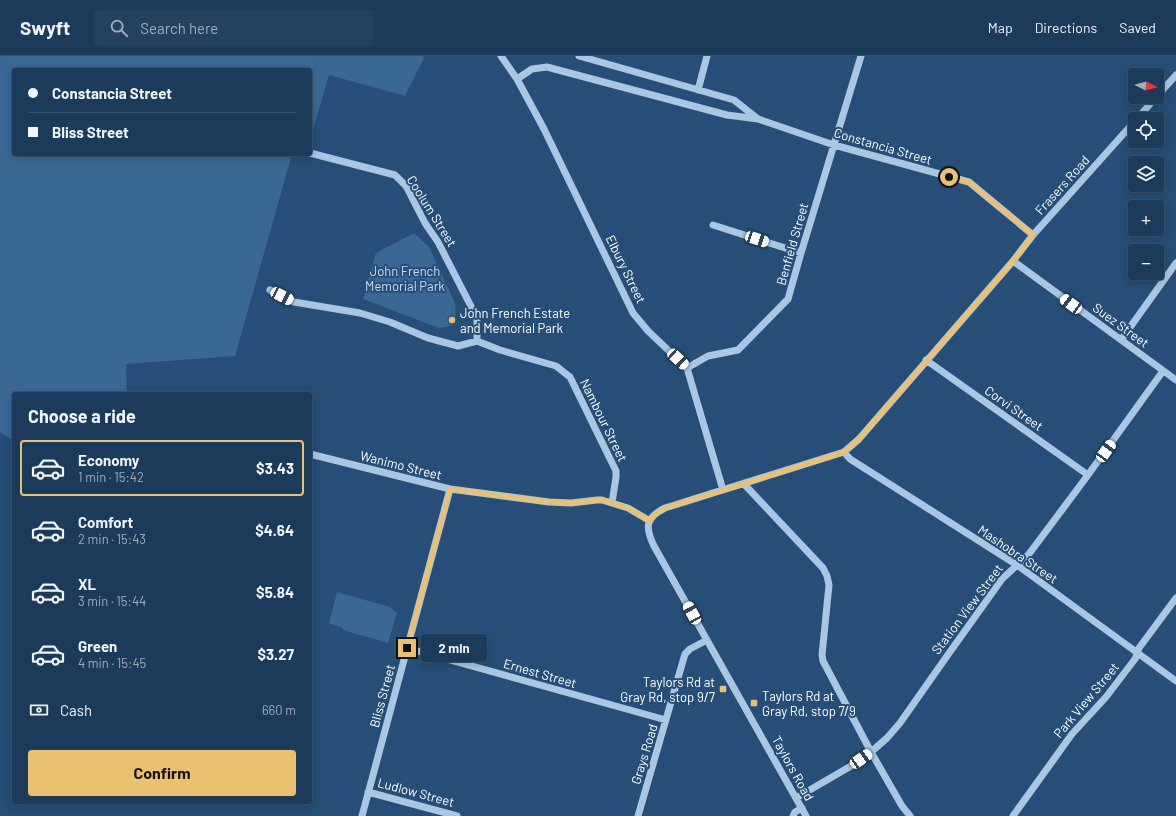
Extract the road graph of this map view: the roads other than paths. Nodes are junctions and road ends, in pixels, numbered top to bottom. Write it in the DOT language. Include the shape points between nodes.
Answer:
graph roads {
  1 [pos="578,56"];
  2 [pos="707,56"];
  3 [pos="861,56"];
  4 [pos="503,57"];
  5 [pos="1176,75"];
  6 [pos="517,79"];
  7 [pos="1164,89"];
  8 [pos="698,90"];
  9 [pos="1151,104"];
  10 [pos="1143,112"];
  11 [pos="758,119"];
  12 [pos="1128,129"];
  13 [pos="834,145"];
  14 [pos="312,154"];
  15 [pos="712,225"];
  16 [pos="1033,235"];
  17 [pos="801,253"];
  18 [pos="1013,261"];
  19 [pos="1176,263"];
  20 [pos="270,290"];
  21 [pos="1121,340"];
  22 [pos="477,341"];
  23 [pos="926,360"];
  24 [pos="687,368"];
  25 [pos="1163,371"];
  26 [pos="1176,380"];
  27 [pos="844,452"];
  28 [pos="312,454"];
  29 [pos="1088,475"];
  30 [pos="744,484"];
  31 [pos="450,489"];
  32 [pos="723,490"];
  33 [pos="612,503"];
  34 [pos="650,521"];
  35 [pos="1016,565"];
  36 [pos="1176,598"];
  37 [pos="707,640"];
  38 [pos="407,648"];
  39 [pos="1137,654"];
  40 [pos="1176,681"];
  41 [pos="666,720"];
  42 [pos="871,752"];
  43 [pos="368,792"];
  44 [pos="796,798"];
  45 [pos="802,808"];
  46 [pos="362,816"];
  47 [pos="457,816"];
  48 [pos="638,816"];
  49 [pos="793,816"];
  50 [pos="806,816"];
  51 [pos="910,816"];
  52 [pos="1013,816"];
  1 -- 8 [label="street, Constancia Street"];
  2 -- 8 [label="street"];
  3 -- 13 [label="street, Benfield Street"];
  4 -- 6 [label="street, Elbury Street"];
  5 -- 7 [label="street, Frasers Road"];
  6 -- 11 [label="street, Constancia Street" via="532,69 547,67 727,115"];
  6 -- 24 [label="street, Elbury Street" via="633,313"];
  8 -- 11 [label="street, Constancia Street" via="734,100"];
  9 -- 10 [label="street, Frasers Road"];
  11 -- 13 [label="street, Constancia Street"];
  12 -- 16 [label="street, Frasers Road"];
  13 -- 16 [label="street, Constancia Street" via="969,182"];
  13 -- 17 [label="street, Benfield Street"];
  14 -- 22 [label="street, Coolum Street" via="395,175 406,186 477,318"];
  15 -- 17 [label="street"];
  16 -- 18 [label="street, Frasers Road"];
  17 -- 24 [label="street, Benfield Street" via="788,299 750,339 738,350 708,356"];
  18 -- 21 [label="street, Suez Street"];
  18 -- 23 [label="street, Frasers Road"];
  19 -- 21 [label="street"];
  20 -- 22 [label="street" via="294,302 360,313 458,346"];
  21 -- 25 [label="street, Suez Street"];
  22 -- 33 [label="street, Nambour Street" via="556,366 570,377 616,471"];
  23 -- 27 [label="street, Frasers Road" via="859,439"];
  23 -- 29 [label="street, Corvi Street"];
  24 -- 32 [label="street"];
  25 -- 26 [label="street, Suez Street"];
  25 -- 29 [label="street, Station View Street"];
  27 -- 30 [label="street, Frasers Road"];
  27 -- 35 [label="street, Mashobra Street" via="850,459"];
  28 -- 31 [label="street, Wanimo Street"];
  29 -- 35 [label="street, Station View Street" via="1029,554"];
  30 -- 32 [label="street, Frasers Road"];
  30 -- 42 [label="street" via="823,568 827,576 829,585 822,661"];
  31 -- 33 [label="street, Wanimo Street" via="549,502 597,500"];
  31 -- 38 [label="street, Bliss Street"];
  32 -- 34 [label="street, Frasers Road" via="665,508"];
  33 -- 34 [label="street, Wanimo Street" via="634,510"];
  34 -- 37 [label="street, Taylors Road" via="647,528 654,546"];
  35 -- 39 [label="street, Mashobra Street"];
  35 -- 42 [label="street, Station View Street" via="1002,579 900,723"];
  36 -- 39 [label="street, Park View Street"];
  37 -- 41 [label="street, Grays Road" via="685,654"];
  37 -- 44 [label="street, Taylors Road"];
  38 -- 41 [label="street, Ernest Street"];
  38 -- 43 [label="street, Bliss Street"];
  39 -- 40 [label="street, Mashobra Street"];
  39 -- 52 [label="street, Park View Street" via="1106,697 1072,734"];
  41 -- 48 [label="street, Grays Road"];
  42 -- 44 [label="street, Station View Street"];
  42 -- 51 [label="street"];
  43 -- 46 [label="street, Bliss Street"];
  43 -- 47 [label="street, Ludlow Street"];
  44 -- 45 [label="street, Taylors Road"];
  45 -- 49 [label="street" via="794,812"];
  45 -- 50 [label="street, Taylors Road"];
}
